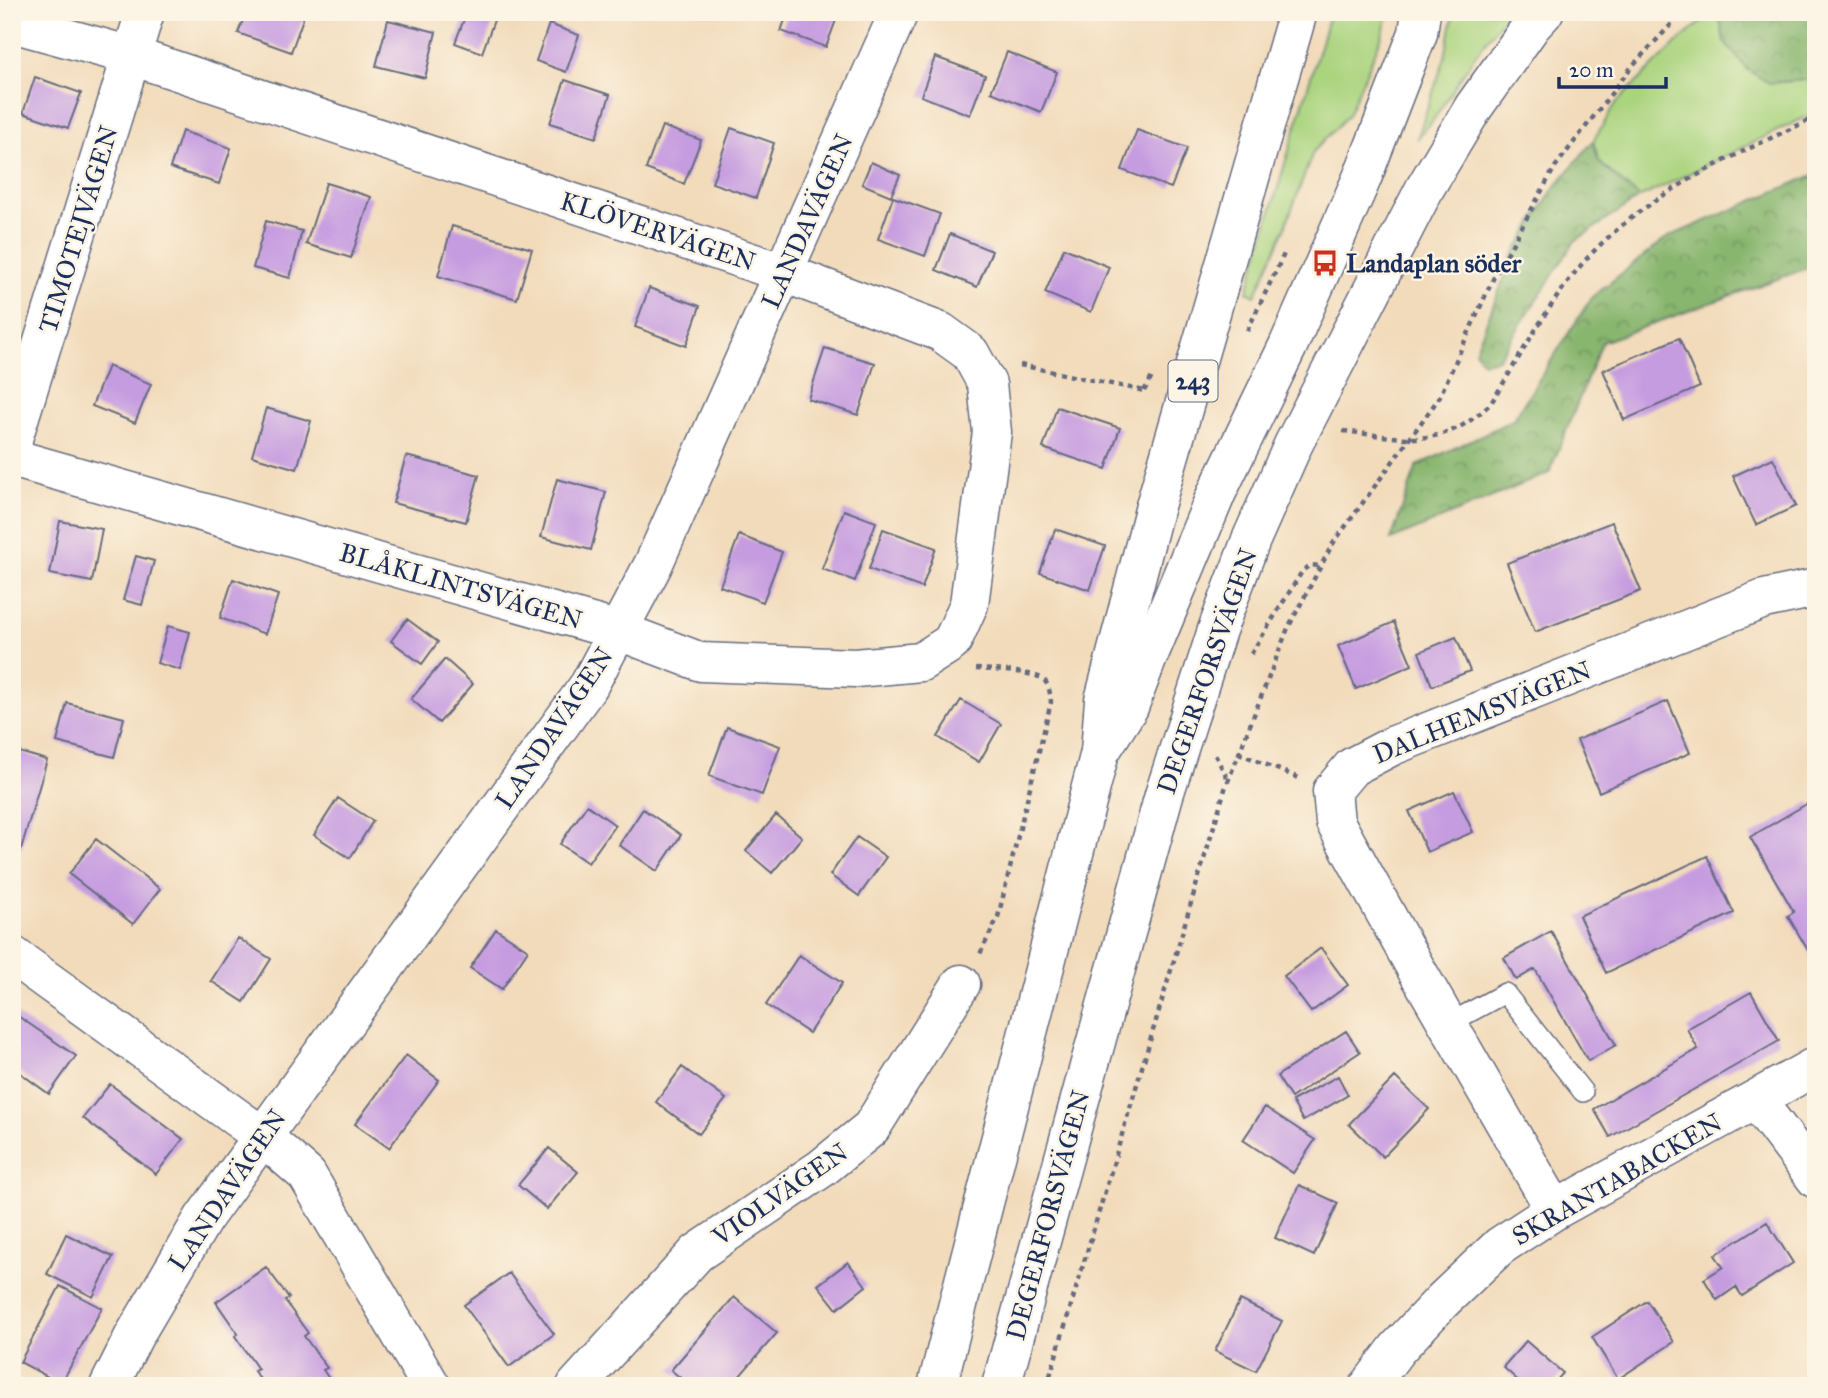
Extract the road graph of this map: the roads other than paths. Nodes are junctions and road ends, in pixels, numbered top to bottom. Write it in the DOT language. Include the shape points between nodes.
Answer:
graph roads {
  1 [pos="145,12"];
  2 [pos="899,12"];
  3 [pos="1298,12"];
  4 [pos="1421,12"];
  5 [pos="1544,12"];
  6 [pos="12,23"];
  7 [pos="132,56"];
  8 [pos="784,273"];
  9 [pos="12,442"];
  10 [pos="12,458"];
  11 [pos="1816,589"];
  12 [pos="619,631"];
  13 [pos="918,662"];
  14 [pos="1100,752"];
  15 [pos="12,955"];
  16 [pos="961,984"];
  17 [pos="1448,1024"];
  18 [pos="1816,1066"];
  19 [pos="1583,1092"];
  20 [pos="1756,1100"];
  21 [pos="262,1136"];
  22 [pos="1816,1179"];
  23 [pos="1555,1210"];
  24 [pos="109,1386"];
  25 [pos="431,1386"];
  26 [pos="576,1386"];
  27 [pos="937,1386"];
  28 [pos="1001,1386"];
  29 [pos="1369,1386"];
  1 -- 7 [label="main road, TIMOTEJVÄGEN"];
  2 -- 8 [label="main road, LANDAVÄGEN"];
  3 -- 14 [label="main road, 243" via="1155,506 1104,700"];
  4 -- 14 [label="main road, DEGERFORSVÄGEN" via="1418,33 1357,190 1217,492 1129,707"];
  5 -- 28 [label="main road, DEGERFORSVÄGEN" via="1473,107 1425,188 1293,445 1251,540 1164,795"];
  6 -- 7 [label="main road, KLÖVERVÄGEN"];
  7 -- 8 [label="main road, KLÖVERVÄGEN"];
  7 -- 9 [label="main road, TIMOTEJVÄGEN"];
  8 -- 12 [label="main road, LANDAVÄGEN"];
  8 -- 13 [label="main road, KLÖVERVÄGEN" via="941,332 970,354 987,384 992,432 969,604 952,642"];
  10 -- 12 [label="main road, BLÅKLINTSVÄGEN"];
  11 -- 17 [label="main road, DALHEMSVÄGEN" via="1764,599 1392,746 1352,767 1332,790 1335,822"];
  12 -- 13 [label="main road, BLÅKLINTSVÄGEN" via="701,662 855,668"];
  12 -- 21 [label="main road, LANDAVÄGEN" via="589,685"];
  14 -- 27 [label="main road, DEGERFORSVÄGEN"];
  15 -- 21 [label="main road"];
  16 -- 26 [label="main road, VIOLVÄGEN" via="872,1128 697,1253"];
  17 -- 19 [label="lane" via="1505,993"];
  17 -- 23 [label="main road"];
  18 -- 20 [label="main road, SKRANTABACKEN"];
  20 -- 22 [label="main road"];
  20 -- 23 [label="main road, SKRANTABACKEN"];
  21 -- 24 [label="main road, LANDAVÄGEN" via="176,1262"];
  21 -- 25 [label="main road" via="307,1175"];
  23 -- 29 [label="main road, SKRANTABACKEN" via="1500,1247 1441,1301"];
}
